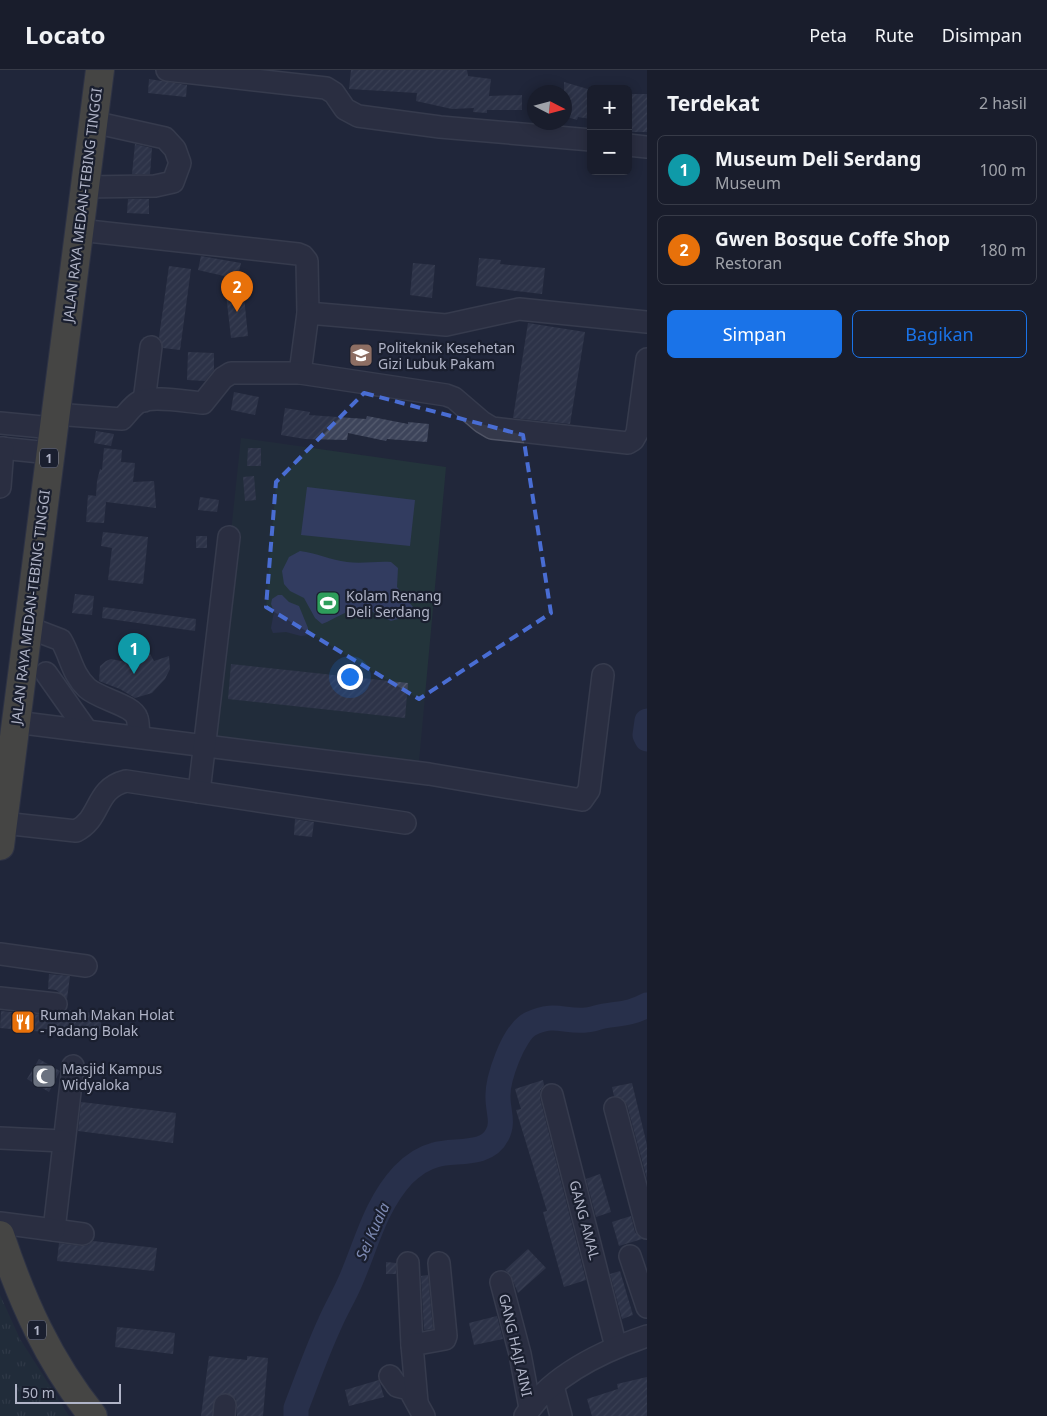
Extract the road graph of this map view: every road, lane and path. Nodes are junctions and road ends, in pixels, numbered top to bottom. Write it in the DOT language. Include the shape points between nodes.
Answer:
graph roads {
  1 [pos="81,70"];
  2 [pos="100,70"];
  3 [pos="167,70"];
  4 [pos="93,122"];
  5 [pos="587,140"];
  6 [pos="632,145"];
  7 [pos="647,147"];
  8 [pos="84,188"];
  9 [pos="79,230"];
  10 [pos="308,313"];
  11 [pos="647,322"];
  12 [pos="151,347"];
  13 [pos="647,359"];
  14 [pos="300,373"];
  15 [pos="144,401"];
  16 [pos="0,424"];
  17 [pos="45,435"];
  18 [pos="1,448"];
  19 [pos="0,487"];
  20 [pos="229,537"];
  21 [pos="27,628"];
  22 [pos="46,673"];
  23 [pos="603,674"];
  24 [pos="8,712"];
  25 [pos="87,731"];
  26 [pos="139,737"];
  27 [pos="203,746"];
  28 [pos="199,792"];
  29 [pos="405,823"];
  30 [pos="1,835"];
  31 [pos="0,954"];
  32 [pos="86,966"];
  33 [pos="0,998"];
  34 [pos="56,1004"];
  35 [pos="73,1066"];
  36 [pos="552,1095"];
  37 [pos="615,1108"];
  38 [pos="0,1138"];
  39 [pos="63,1141"];
  40 [pos="0,1223"];
  41 [pos="647,1228"];
  42 [pos="54,1230"];
  43 [pos="83,1234"];
  44 [pos="0,1235"];
  45 [pos="630,1256"];
  46 [pos="408,1263"];
  47 [pos="439,1263"];
  48 [pos="501,1282"];
  49 [pos="0,1287"];
  50 [pos="647,1308"];
  51 [pos="647,1336"];
  52 [pos="412,1345"];
  53 [pos="616,1347"];
  54 [pos="390,1376"];
  55 [pos="552,1386"];
  56 [pos="421,1409"];
  57 [pos="527,1412"];
  58 [pos="73,1416"];
  59 [pos="93,1416"];
  60 [pos="561,1416"];
  1 -- 17 [label="highway, JALAN RAYA MEDAN-TEBING TINGGI / 1"];
  2 -- 4 [label="highway, JALAN RAYA MEDAN-TEBING TINGGI / 1"];
  3 -- 5 [label="street" via="326,88 334,93 345,109 358,116 440,127"];
  4 -- 8 [label="highway, JALAN RAYA MEDAN-TEBING TINGGI / 1"];
  4 -- 8 [label="street" via="165,138 175,149 180,163 173,182 155,186"];
  6 -- 7 [label="street"];
  8 -- 9 [label="highway, JALAN RAYA MEDAN-TEBING TINGGI / 1"];
  9 -- 10 [label="street" via="298,254 307,261"];
  9 -- 17 [label="highway, JALAN RAYA MEDAN-TEBING TINGGI / 1"];
  10 -- 11 [label="street" via="446,325 519,309"];
  10 -- 14 [label="street"];
  12 -- 15 [label="street"];
  13 -- 14 [label="street" via="637,433 628,442 492,428 454,398"];
  14 -- 15 [label="street" via="239,371 223,378 204,403"];
  15 -- 17 [label="street" via="138,402 122,419"];
  16 -- 17 [label="street"];
  17 -- 18 [label="street"];
  17 -- 21 [label="highway, JALAN RAYA MEDAN-TEBING TINGGI / 1"];
  17 -- 24 [label="highway, JALAN RAYA MEDAN-TEBING TINGGI / 1"];
  18 -- 19 [label="street"];
  20 -- 27 [label="street"];
  21 -- 24 [label="highway, JALAN RAYA MEDAN-TEBING TINGGI / 1"];
  21 -- 26 [label="street" via="62,640 75,674 88,689 103,699 131,709 137,717"];
  22 -- 25 [label="street"];
  23 -- 27 [label="street" via="588,790 582,800 429,774"];
  24 -- 25 [label="street"];
  24 -- 30 [label="highway, JALAN RAYA MEDAN-TEBING TINGGI / 1"];
  25 -- 26 [label="street"];
  26 -- 27 [label="street"];
  27 -- 28 [label="street"];
  28 -- 29 [label="street"];
  28 -- 30 [label="street" via="126,781 113,784 85,827 76,831"];
  31 -- 32 [label="street"];
  33 -- 34 [label="street"];
  35 -- 39 [label="street"];
  36 -- 53 [label="street, GANG AMAL"];
  37 -- 41 [label="street"];
  38 -- 39 [label="street"];
  39 -- 42 [label="street"];
  40 -- 42 [label="street"];
  42 -- 43 [label="street"];
  44 -- 59 [label="highway, 1" via="36,1328 61,1373"];
  45 -- 50 [label="street"];
  46 -- 52 [label="street"];
  47 -- 52 [label="street" via="446,1336 442,1340"];
  48 -- 57 [label="street, GANG HAJI AINI" via="520,1354"];
  49 -- 58 [label="highway, 1" via="20,1333 46,1379"];
  51 -- 53 [label="street"];
  52 -- 56 [label="street"];
  53 -- 55 [label="street"];
  54 -- 56 [label="street" via="397,1386 408,1390"];
  55 -- 57 [label="street"];
  55 -- 60 [label="street"];
}
